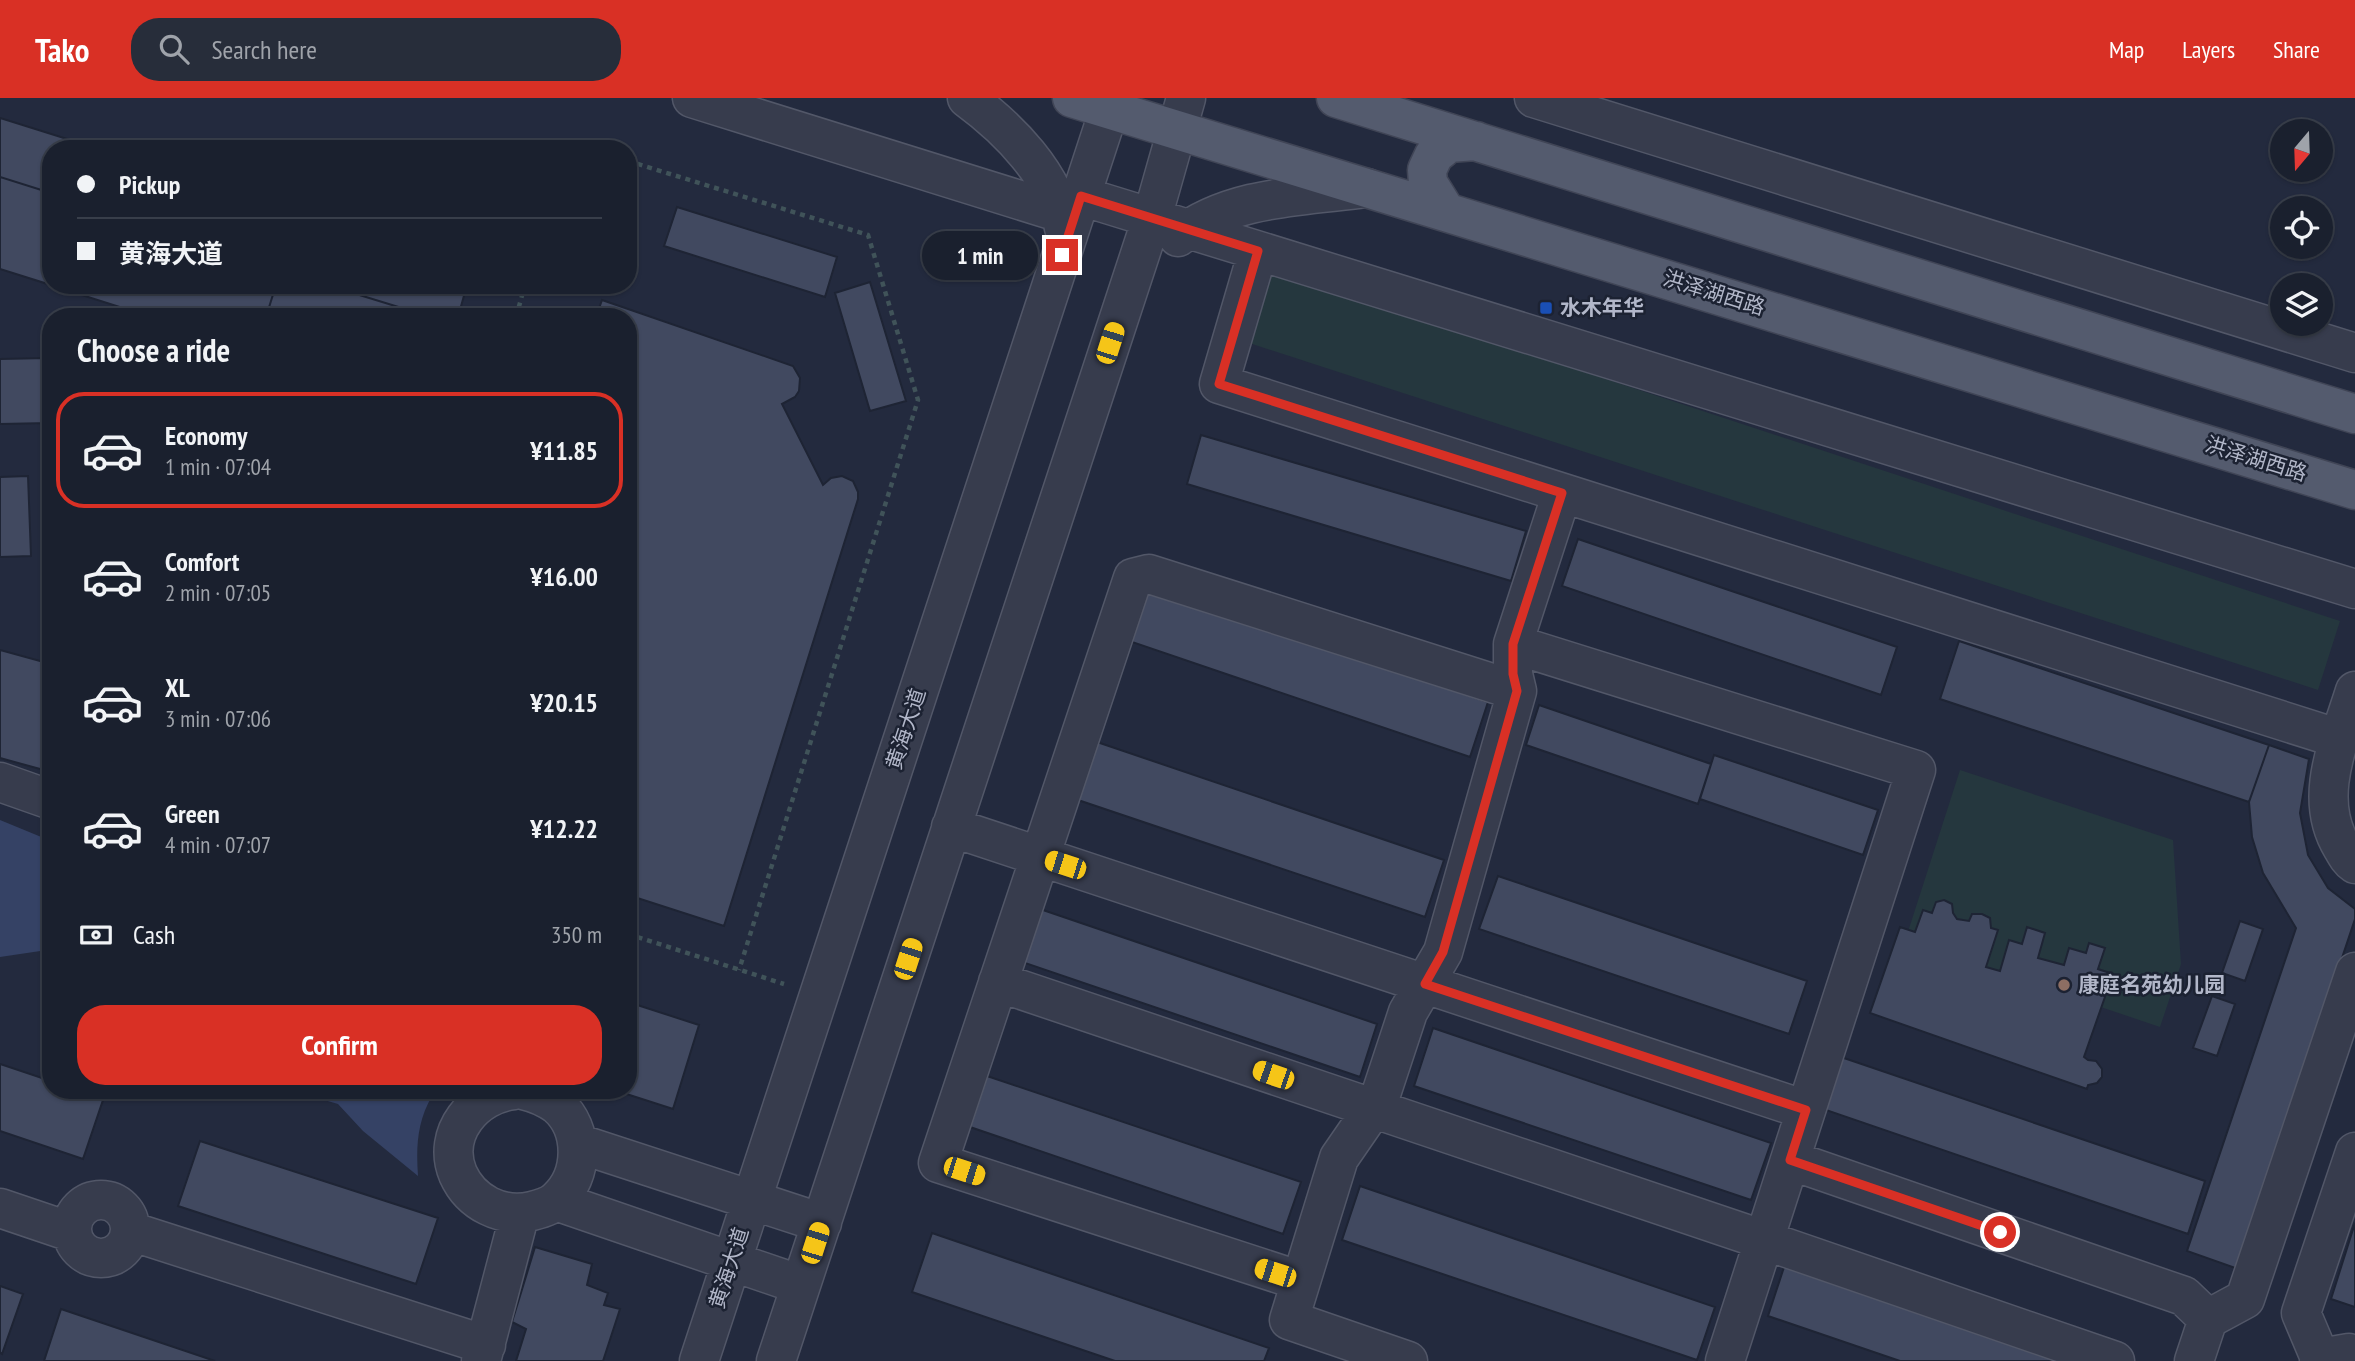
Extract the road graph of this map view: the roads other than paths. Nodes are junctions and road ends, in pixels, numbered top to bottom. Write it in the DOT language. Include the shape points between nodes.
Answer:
graph roads {
  1 [pos="692,98"];
  2 [pos="967,98"];
  3 [pos="1072,98"];
  4 [pos="1338,98"];
  5 [pos="1534,98"];
  6 [pos="1112,104"];
  7 [pos="1181,114"];
  8 [pos="1475,141"];
  9 [pos="1367,188"];
  10 [pos="1072,208"];
  11 [pos="1447,212"];
  12 [pos="1152,218"];
  13 [pos="1188,229"];
  14 [pos="1258,251"];
  15 [pos="1127,292"];
  16 [pos="2355,352"];
  17 [pos="2355,414"];
  18 [pos="2355,490"];
  19 [pos="1562,493"];
  20 [pos="2355,589"];
  21 [pos="1513,644"];
  22 [pos="1517,691"];
  23 [pos="2355,691"];
  24 [pos="2340,739"];
  25 [pos="0,782"];
  26 [pos="42,797"];
  27 [pos="951,827"];
  28 [pos="1040,857"];
  29 [pos="2355,864"];
  30 [pos="2355,972"];
  31 [pos="998,982"];
  32 [pos="1425,984"];
  33 [pos="483,1099"];
  34 [pos="547,1099"];
  35 [pos="1373,1108"];
  36 [pos="1806,1110"];
  37 [pos="577,1143"];
  38 [pos="2355,1152"];
  39 [pos="1790,1160"];
  40 [pos="752,1199"];
  41 [pos="556,1201"];
  42 [pos="0,1208"];
  43 [pos="520,1213"];
  44 [pos="822,1223"];
  45 [pos="1764,1240"];
  46 [pos="732,1260"];
  47 [pos="1301,1281"];
  48 [pos="801,1285"];
  49 [pos="2208,1319"];
  50 [pos="484,1353"];
  51 [pos="2331,1358"];
  52 [pos="699,1361"];
  53 [pos="776,1361"];
  54 [pos="1408,1361"];
  55 [pos="1725,1361"];
  56 [pos="2115,1361"];
  57 [pos="2194,1361"];
  1 -- 10 [label="street"];
  2 -- 10 [label="street" via="1021,147 1054,192"];
  3 -- 6 [label="main road, 洪泽湖西路"];
  4 -- 8 [label="main road"];
  5 -- 16 [label="street"];
  6 -- 7 [label="main road, 洪泽湖西路"];
  6 -- 10 [label="street, 黄海大道"];
  7 -- 9 [label="main road, 洪泽湖西路"];
  7 -- 12 [label="street"];
  8 -- 11 [label="main road" via="1449,143 1430,162 1428,183"];
  8 -- 17 [label="main road"];
  9 -- 11 [label="main road, 洪泽湖西路"];
  9 -- 13 [label="street" via="1260,201"];
  10 -- 12 [label="street"];
  10 -- 40 [label="street, 黄海大道" via="1062,255"];
  11 -- 18 [label="main road, 洪泽湖西路"];
  12 -- 13 [label="street"];
  12 -- 15 [label="street"];
  13 -- 14 [label="street"];
  13 -- 15 [label="street" via="1160,251"];
  14 -- 19 [label="street" via="1219,384"];
  14 -- 20 [label="street"];
  15 -- 27 [label="street"];
  19 -- 21 [label="street"];
  19 -- 24 [label="street"];
  21 -- 22 [label="street"];
  21 -- 36 [label="street" via="1916,770"];
  22 -- 28 [label="street" via="1149,574 1133,578"];
  22 -- 32 [label="street" via="1443,952"];
  23 -- 24 [label="street"];
  24 -- 29 [label="street" via="2329,776 2328,802 2333,832"];
  25 -- 26 [label="street"];
  27 -- 28 [label="street"];
  27 -- 44 [label="street"];
  28 -- 31 [label="street"];
  28 -- 32 [label="street"];
  30 -- 49 [label="street" via="2245,1299"];
  31 -- 35 [label="street"];
  31 -- 47 [label="street" via="938,1163"];
  32 -- 35 [label="street" via="1408,1012"];
  32 -- 36 [label="street"];
  33 -- 43 [label="street" via="466,1115 457,1133 457,1172 482,1203"];
  34 -- 37 [label="street" via="571,1123"];
  35 -- 45 [label="street"];
  35 -- 47 [label="street" via="1339,1158"];
  36 -- 39 [label="street"];
  37 -- 40 [label="street"];
  37 -- 41 [label="street" via="577,1164"];
  38 -- 51 [label="street" via="2301,1313"];
  39 -- 45 [label="street"];
  39 -- 49 [label="street" via="2184,1296"];
  40 -- 44 [label="street"];
  40 -- 46 [label="street, 黄海大道"];
  41 -- 43 [label="street"];
  41 -- 46 [label="street"];
  42 -- 50 [label="street" via="71,1232 80,1250 99,1258 124,1248 130,1231"];
  43 -- 50 [label="street"];
  44 -- 48 [label="street"];
  45 -- 55 [label="street"];
  45 -- 56 [label="street"];
  46 -- 48 [label="street"];
  46 -- 52 [label="street, 黄海大道"];
  47 -- 54 [label="street" via="1289,1320"];
  48 -- 53 [label="street"];
  49 -- 57 [label="street"];
}
